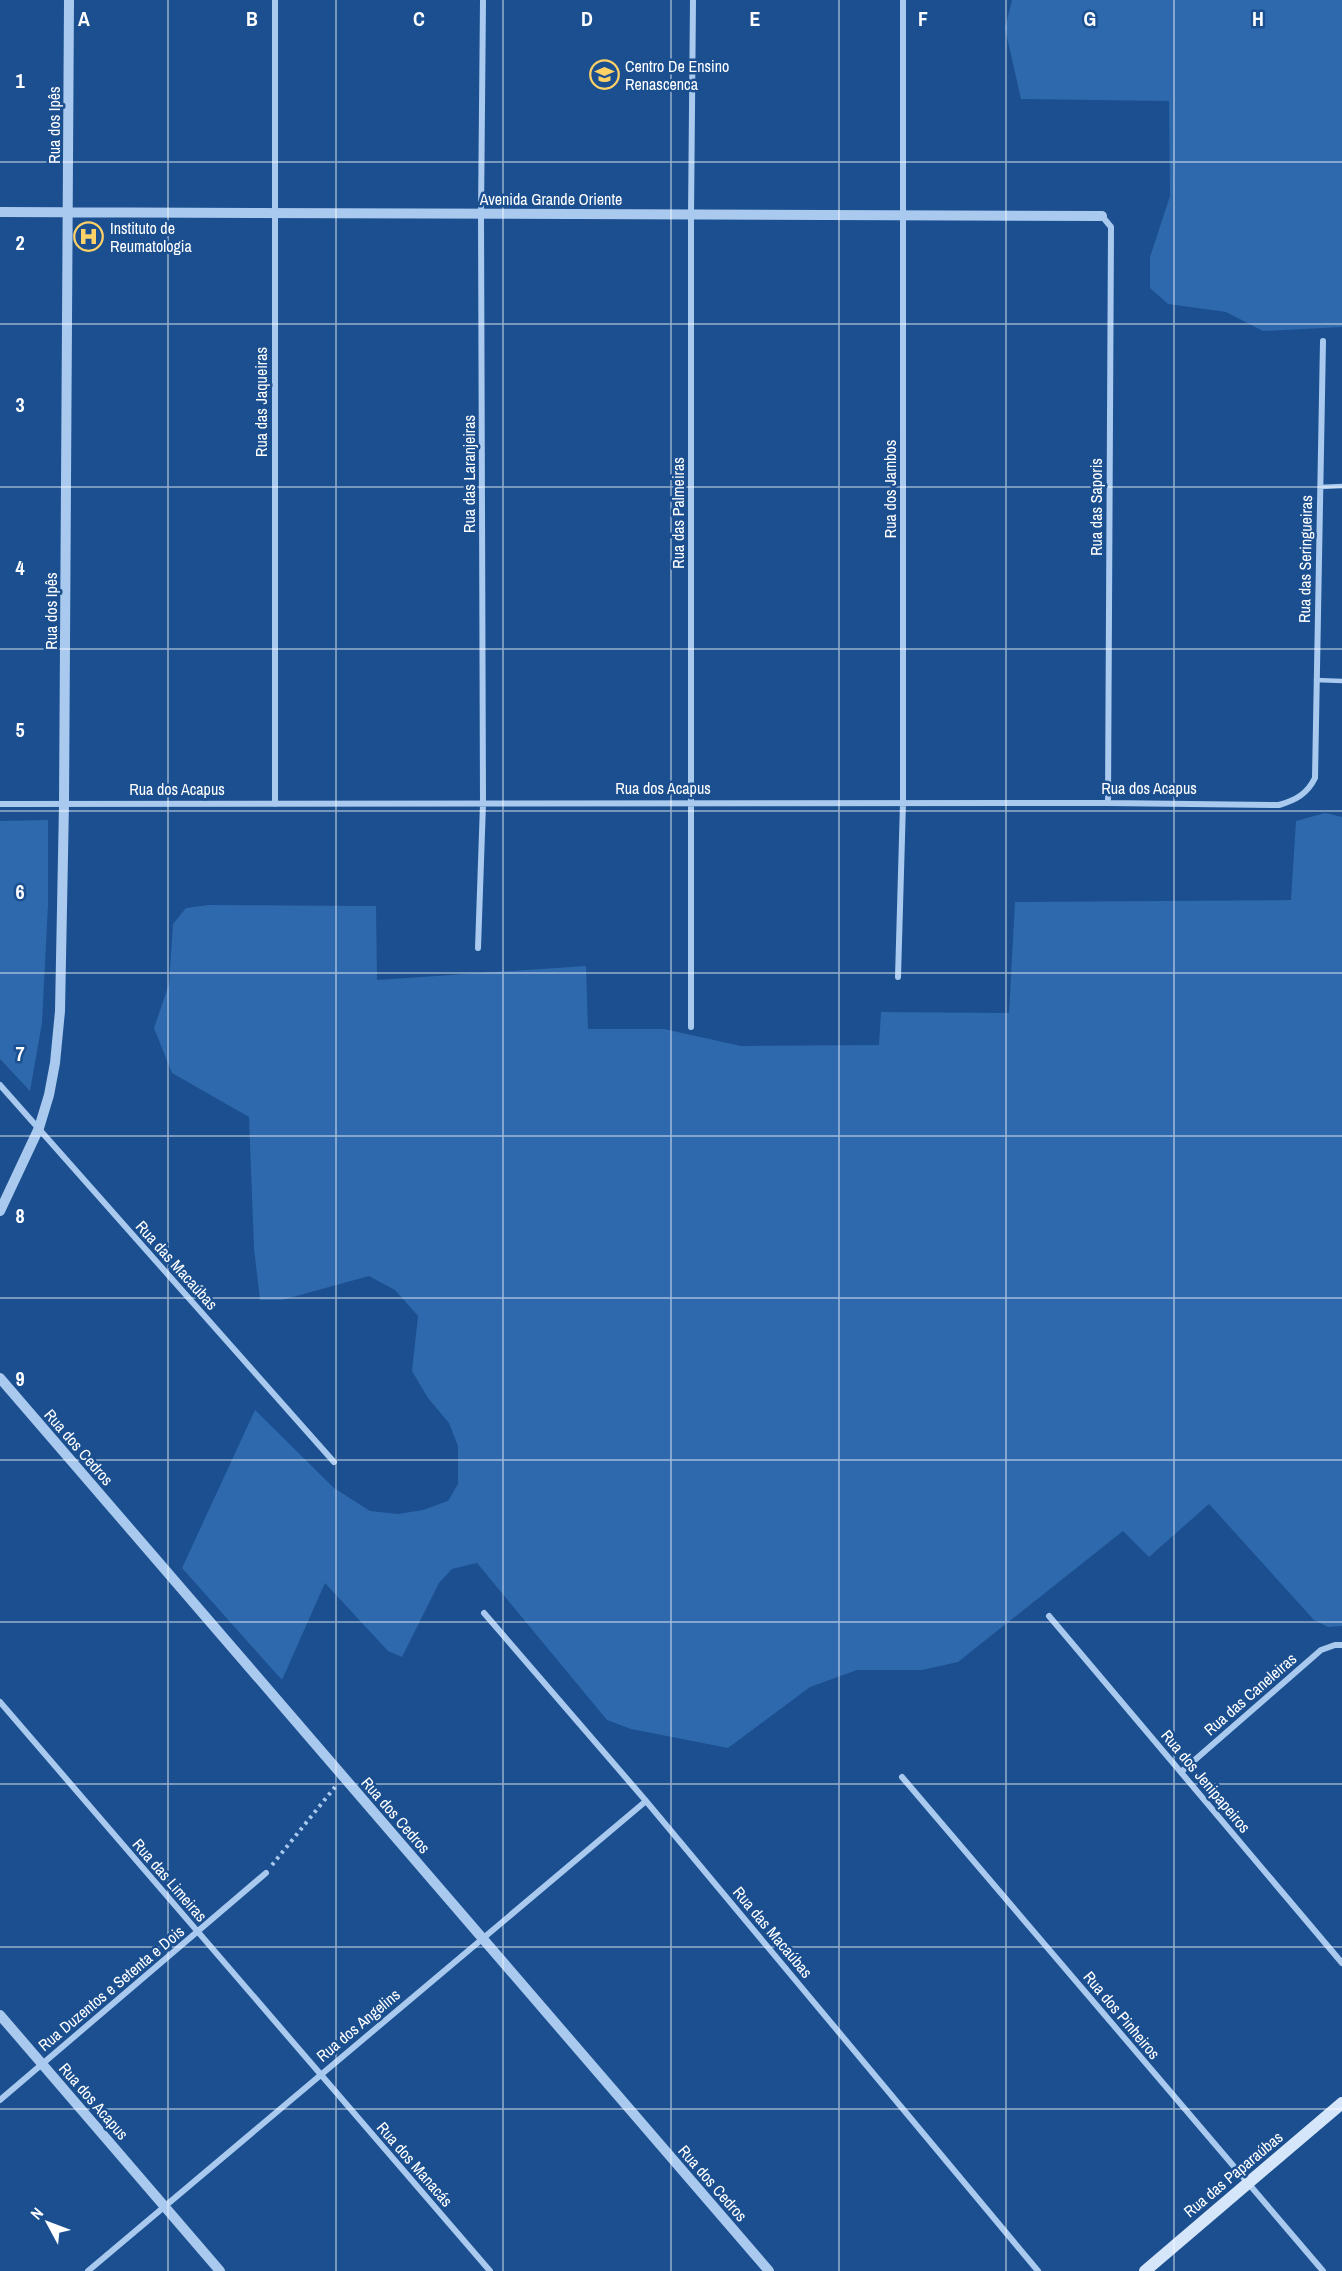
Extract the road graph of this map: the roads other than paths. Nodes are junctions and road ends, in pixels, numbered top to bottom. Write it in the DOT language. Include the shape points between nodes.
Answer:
graph roads {
  1 [pos="69,0"];
  2 [pos="275,0"];
  3 [pos="483,0"];
  4 [pos="693,0"];
  5 [pos="903,0"];
  6 [pos="0,212"];
  7 [pos="69,213"];
  8 [pos="274,213"];
  9 [pos="482,214"];
  10 [pos="691,215"];
  11 [pos="903,215"];
  12 [pos="1101,216"];
  13 [pos="1323,341"];
  14 [pos="1342,486"];
  15 [pos="1320,487"];
  16 [pos="1316,680"];
  17 [pos="1342,681"];
  18 [pos="1315,778"];
  19 [pos="693,803"];
  20 [pos="903,803"];
  21 [pos="1108,803"];
  22 [pos="0,804"];
  23 [pos="64,804"];
  24 [pos="275,804"];
  25 [pos="483,804"];
  26 [pos="478,948"];
  27 [pos="898,977"];
  28 [pos="691,1027"];
  29 [pos="0,1085"];
  30 [pos="39,1128"];
  31 [pos="0,1211"];
  32 [pos="0,1378"];
  33 [pos="334,1462"];
  34 [pos="484,1613"];
  35 [pos="1049,1616"];
  36 [pos="1342,1646"];
  37 [pos="0,1702"];
  38 [pos="1181,1772"];
  39 [pos="902,1777"];
  40 [pos="646,1801"];
  41 [pos="266,1872"];
  42 [pos="198,1933"];
  43 [pos="483,1939"];
  44 [pos="1342,1963"];
  45 [pos="0,2015"];
  46 [pos="42,2064"];
  47 [pos="320,2076"];
  48 [pos="0,2100"];
  49 [pos="1342,2103"];
  50 [pos="1247,2184"];
  51 [pos="165,2206"];
  52 [pos="88,2271"];
  53 [pos="220,2271"];
  54 [pos="490,2271"];
  55 [pos="769,2271"];
  56 [pos="1038,2271"];
  57 [pos="1145,2271"];
  58 [pos="1323,2271"];
  1 -- 7 [label="street, Rua dos Ipês"];
  2 -- 8 [label="street, Rua das Jaqueiras"];
  3 -- 9 [label="street, Rua das Laranjeiras"];
  4 -- 10 [label="street, Rua das Palmeiras"];
  5 -- 11 [label="street, Rua dos Jambos"];
  6 -- 7 [label="street, Avenida Grande Oriente"];
  7 -- 8 [label="street, Avenida Grande Oriente"];
  7 -- 23 [label="street, Rua dos Ipês"];
  8 -- 9 [label="street, Avenida Grande Oriente"];
  8 -- 24 [label="street, Rua das Jaqueiras"];
  9 -- 10 [label="street, Avenida Grande Oriente"];
  9 -- 25 [label="street, Rua das Laranjeiras"];
  10 -- 11 [label="street, Avenida Grande Oriente"];
  10 -- 19 [label="street, Rua das Palmeiras"];
  11 -- 12 [label="street, Avenida Grande Oriente"];
  11 -- 20 [label="street, Rua dos Jambos"];
  12 -- 21 [label="street, Rua das Saporis" via="1111,226"];
  13 -- 15 [label="street, Rua das Seringueiras"];
  14 -- 15 [label="lane"];
  15 -- 16 [label="street, Rua das Seringueiras"];
  16 -- 17 [label="lane"];
  16 -- 18 [label="street, Rua das Seringueiras"];
  18 -- 21 [label="street, Rua dos Acapus" via="1300,796 1279,805"];
  19 -- 20 [label="street, Rua dos Acapus"];
  19 -- 25 [label="street, Rua dos Acapus"];
  19 -- 28 [label="street, Rua das Palmeiras"];
  20 -- 21 [label="street, Rua dos Acapus"];
  20 -- 27 [label="street, Rua dos Jambos"];
  22 -- 23 [label="street, Rua dos Acapus"];
  23 -- 24 [label="street, Rua dos Acapus"];
  23 -- 30 [label="street, Rua dos Ipês" via="60,1011 55,1063"];
  24 -- 25 [label="street, Rua dos Acapus"];
  25 -- 26 [label="street, Rua das Laranjeiras"];
  29 -- 30 [label="street, Rua das Macaúbas"];
  30 -- 31 [label="street, Rua dos Ipês"];
  30 -- 33 [label="street, Rua das Macaúbas"];
  32 -- 43 [label="street, Rua dos Cedros"];
  34 -- 40 [label="street, Rua das Macaúbas"];
  35 -- 38 [label="street, Rua dos Jenipapeiros"];
  36 -- 38 [label="street, Rua das Caneleiras" via="1335,1644 1321,1650"];
  37 -- 42 [label="street, Rua das Limeiras"];
  38 -- 44 [label="street, Rua dos Jenipapeiros"];
  39 -- 50 [label="street, Rua dos Pinheiros"];
  40 -- 43 [label="street, Rua dos Angelins"];
  40 -- 56 [label="street, Rua das Macaúbas"];
  41 -- 42 [label="street, Rua Duzentos e Setenta e Dois"];
  42 -- 46 [label="street, Rua Duzentos e Setenta e Dois"];
  42 -- 47 [label="street, Rua das Limeiras"];
  43 -- 47 [label="street, Rua dos Angelins"];
  43 -- 55 [label="street, Rua dos Cedros"];
  45 -- 46 [label="street, Rua dos Acapus"];
  46 -- 48 [label="street, Rua Duzentos e Setenta e Dois"];
  46 -- 51 [label="street, Rua dos Acapus"];
  47 -- 51 [label="street, Rua dos Angelins"];
  47 -- 54 [label="street, Rua dos Manacás"];
  49 -- 50 [label="main road, Rua das Paparaúbas"];
  50 -- 57 [label="main road, Rua das Paparaúbas"];
  50 -- 58 [label="street, Rua dos Pinheiros"];
  51 -- 52 [label="street, Rua dos Angelins"];
  51 -- 53 [label="street, Rua dos Acapus"];
}
